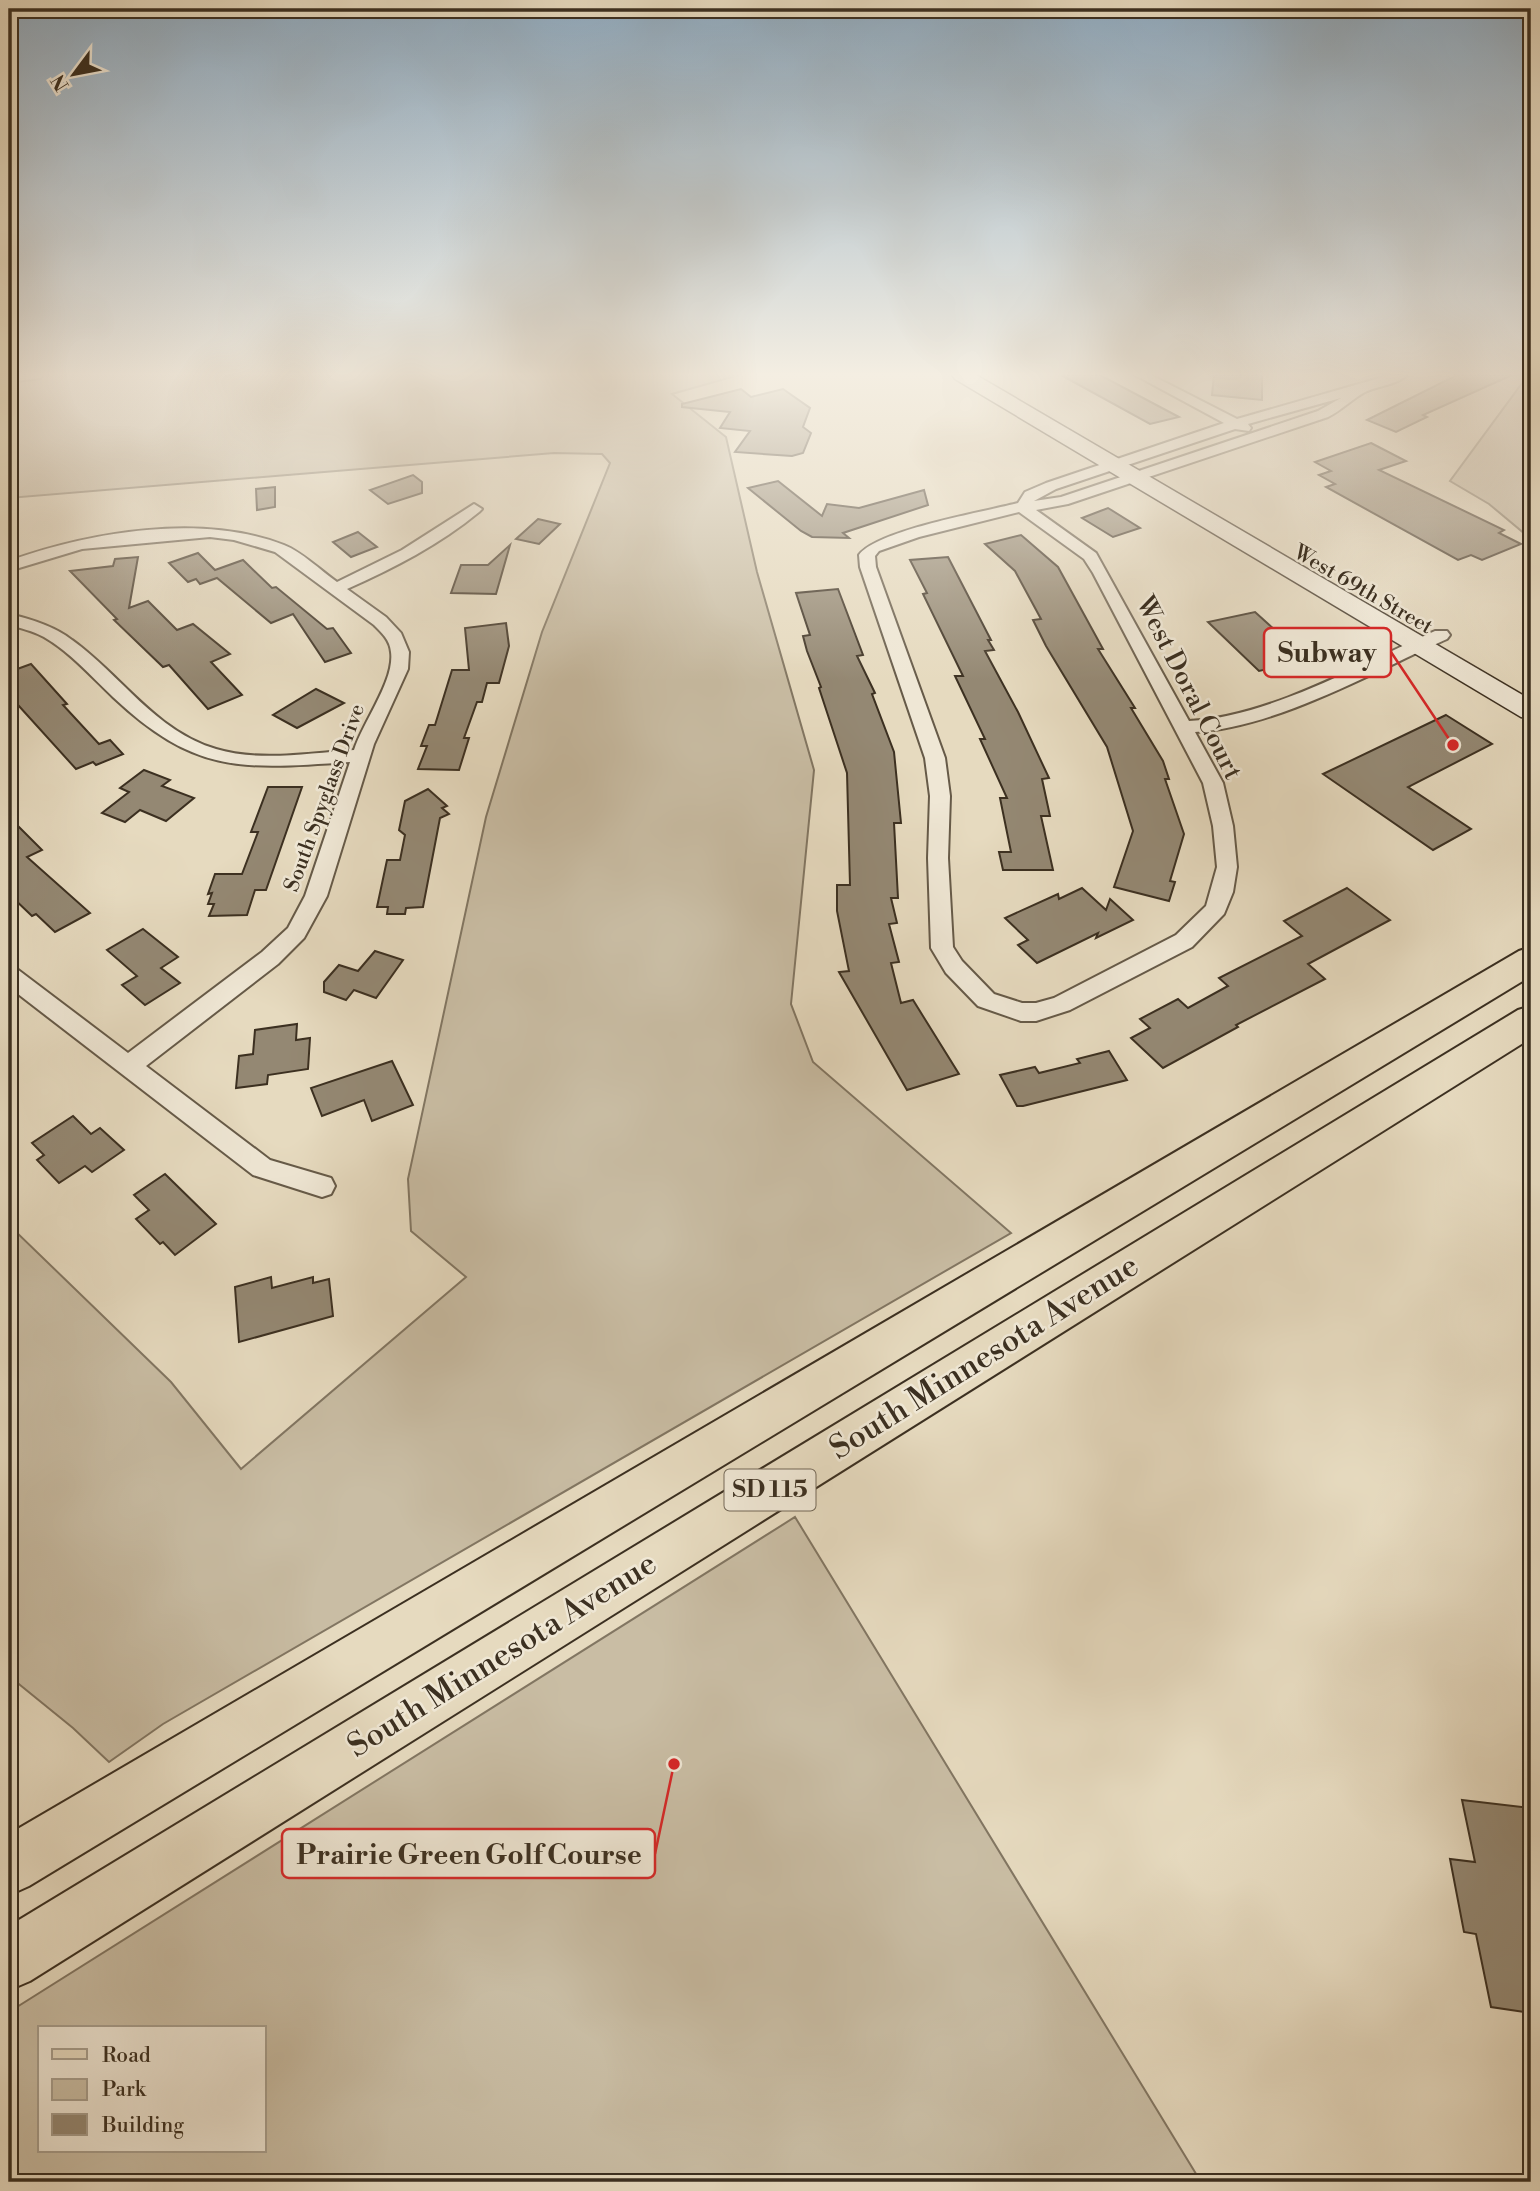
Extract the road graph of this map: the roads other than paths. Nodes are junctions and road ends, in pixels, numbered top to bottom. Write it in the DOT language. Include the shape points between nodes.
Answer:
graph roads {
  1 [pos="1080,477"];
  2 [pos="1123,477"];
  3 [pos="1158,477"];
  4 [pos="1023,507"];
  5 [pos="474,509"];
  6 [pos="9,566"];
  7 [pos="336,588"];
  8 [pos="9,619"];
  9 [pos="1430,640"];
  10 [pos="1531,687"];
  11 [pos="1531,711"];
  12 [pos="1182,727"];
  13 [pos="361,755"];
  14 [pos="1531,960"];
  15 [pos="9,975"];
  16 [pos="1531,1020"];
  17 [pos="130,1065"];
  18 [pos="322,1186"];
  19 [pos="9,1866"];
  20 [pos="9,1960"];
  1 -- 4 [label="street" via="1030,495"];
  2 -- 4 [label="street" via="1063,501"];
  3 -- 9 [label="main road, West 69th Street"];
  4 -- 12 [label="street, West Doral Court" via="1090,556"];
  4 -- 12 [label="street, West Doral Court" via="884,543 867,555 935,758 940,796 942,948 986,1000 1021,1012 1062,1004 1184,941 1216,909 1227,867 1223,826 1213,783"];
  5 -- 7 [label="street" via="411,553"];
  6 -- 7 [label="street, South Spyglass Drive" via="82,544 210,532 281,549"];
  7 -- 13 [label="street, South Spyglass Drive" via="380,621 395,637 400,652 399,669"];
  8 -- 13 [label="street" via="67,644 171,735 192,747 224,757 266,760"];
  9 -- 10 [label="main road, West 69th Street"];
  9 -- 11 [label="main road, West 69th Street"];
  9 -- 12 [label="street" via="1280,707 1219,725"];
  13 -- 17 [label="street, South Spyglass Drive" via="316,897 296,933"];
  14 -- 19 [label="main road, South Minnesota Avenue / SD 115"];
  15 -- 17 [label="street"];
  16 -- 20 [label="main road, South Minnesota Avenue / SD 115"];
  17 -- 18 [label="street" via="262,1168"];
}
